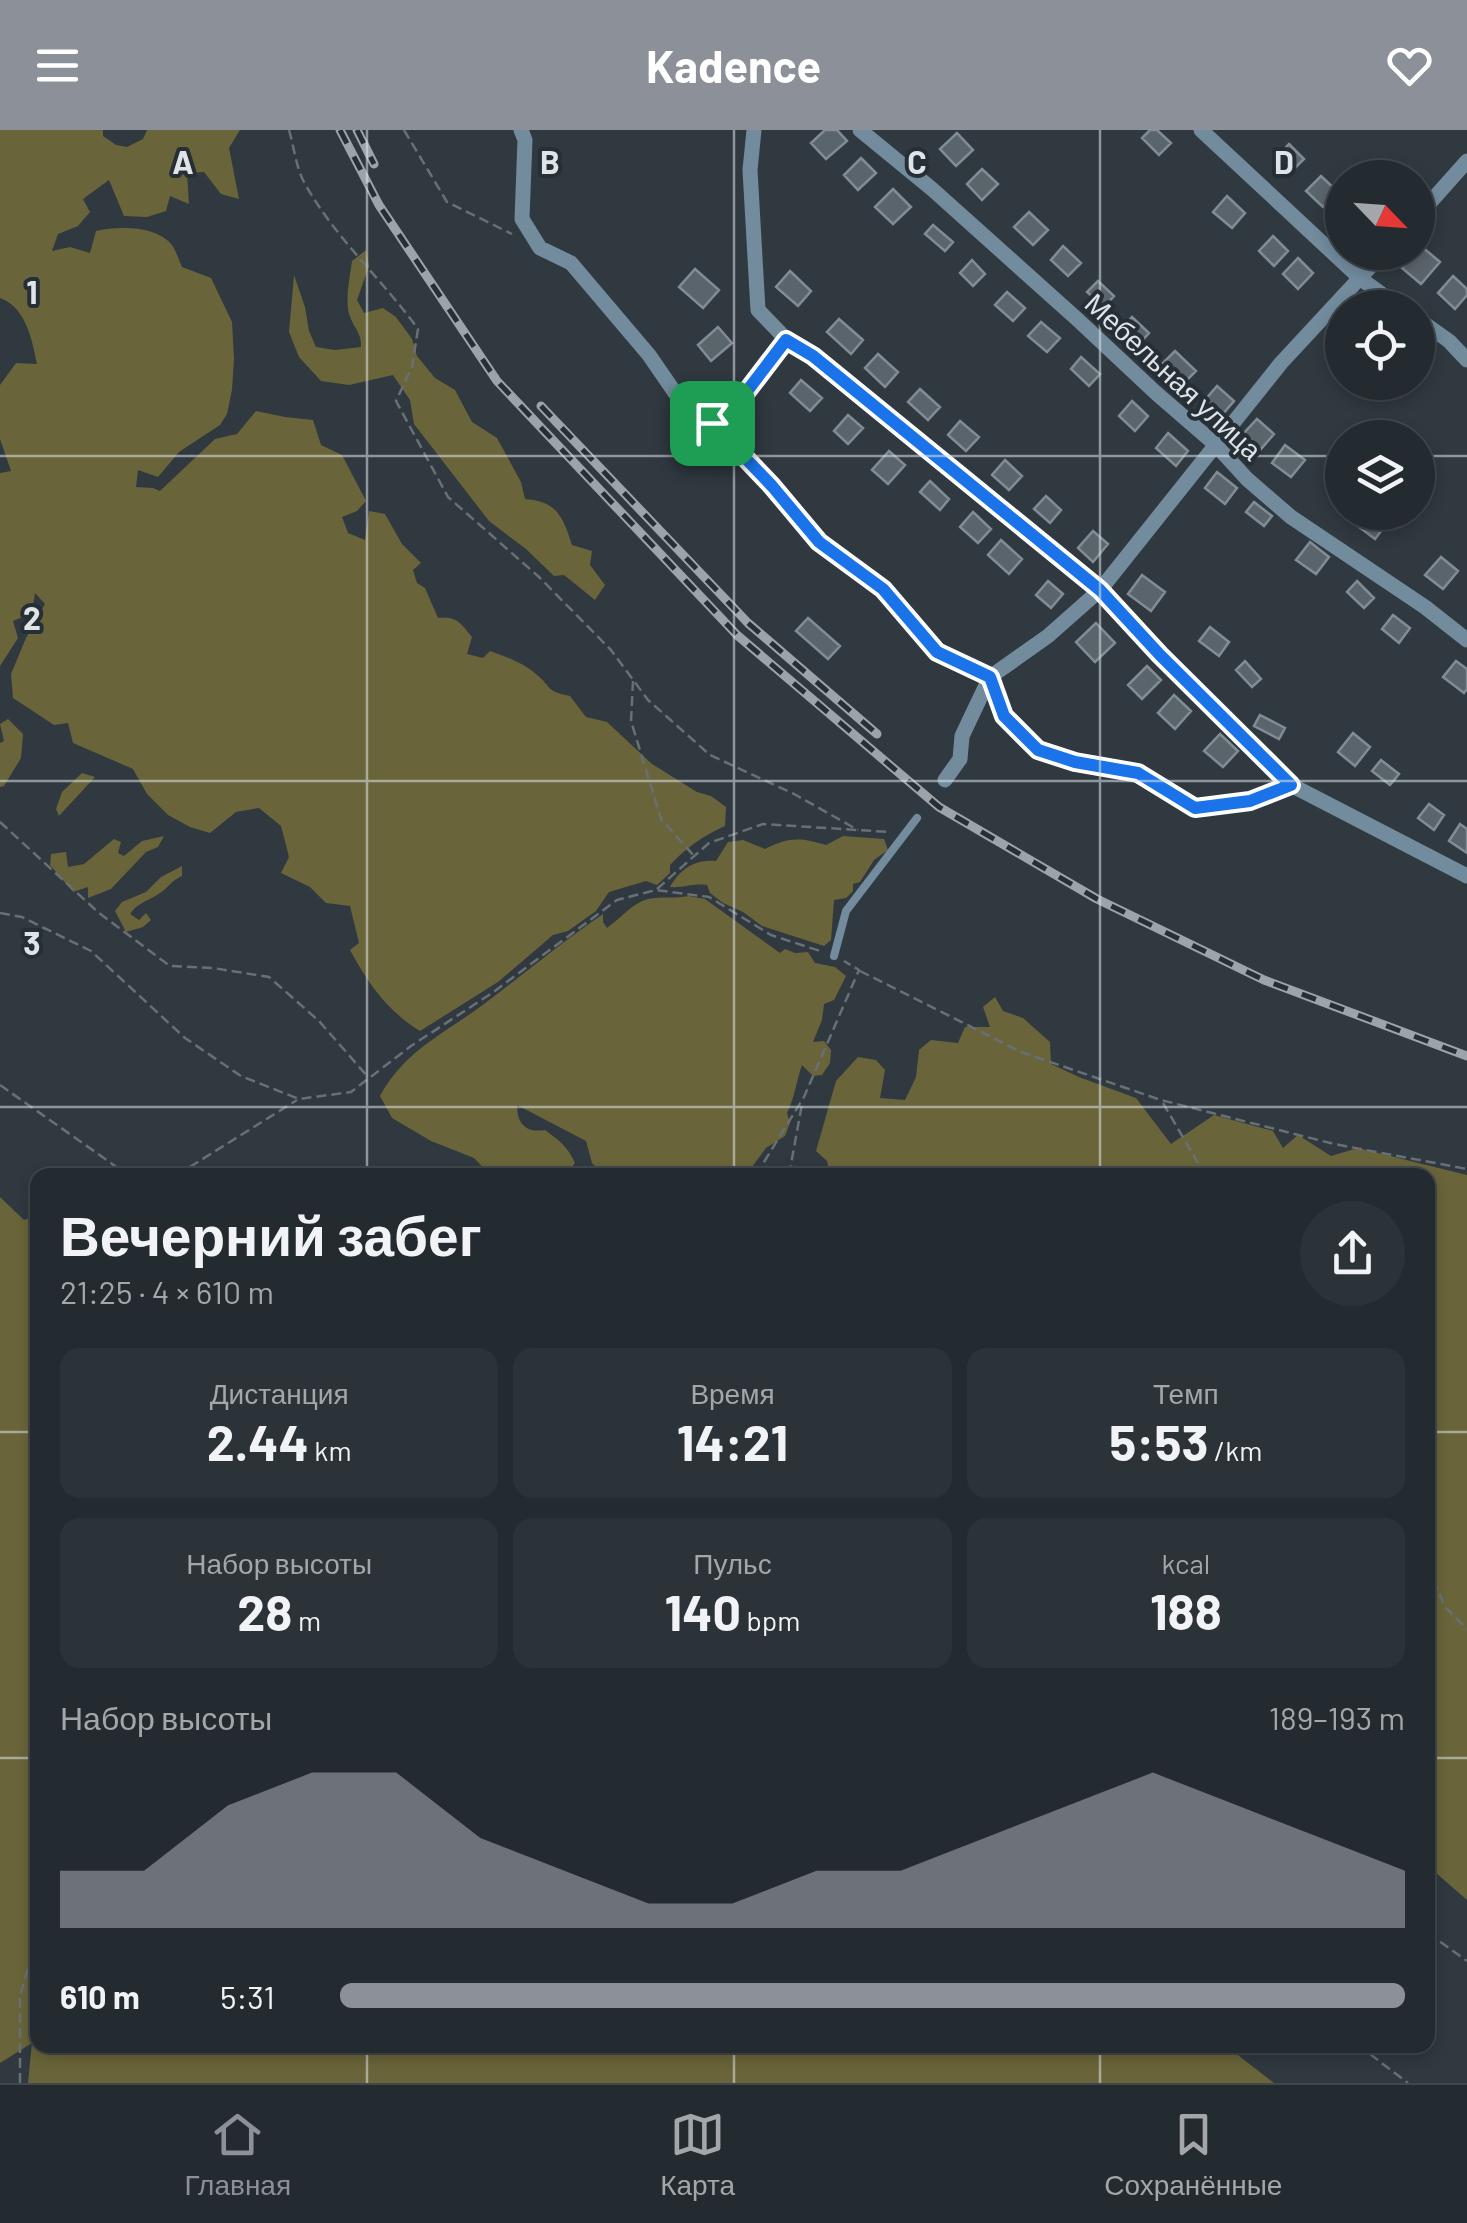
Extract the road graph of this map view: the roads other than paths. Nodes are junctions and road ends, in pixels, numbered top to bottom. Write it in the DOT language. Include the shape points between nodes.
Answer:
graph roads {
  1 [pos="521,130"];
  2 [pos="754,130"];
  3 [pos="860,130"];
  4 [pos="1202,130"];
  5 [pos="1467,161"];
  6 [pos="1435,197"];
  7 [pos="1369,270"];
  8 [pos="1361,279"];
  9 [pos="1376,290"];
  10 [pos="1435,331"];
  11 [pos="786,340"];
  12 [pos="1467,360"];
  13 [pos="1214,444"];
  14 [pos="1100,590"];
  15 [pos="1467,640"];
  16 [pos="945,780"];
  17 [pos="917,818"];
  18 [pos="1467,876"];
  19 [pos="834,956"];
  1 -- 11 [label="street" via="522,218 540,248 571,264 649,355 691,416 712,423 728,416"];
  2 -- 11 [label="street" via="758,310"];
  3 -- 13 [label="street, Мебельная улица"];
  4 -- 8 [label="street"];
  5 -- 6 [label="street"];
  7 -- 8 [label="street"];
  8 -- 9 [label="street"];
  8 -- 13 [label="street"];
  10 -- 12 [label="street"];
  11 -- 14 [label="street"];
  13 -- 14 [label="street"];
  13 -- 15 [label="street, Мебельная улица" via="1290,517"];
  14 -- 16 [label="street" via="990,677 962,736 960,759"];
  14 -- 18 [label="street" via="1291,785"];
  17 -- 19 [label="lane" via="846,911"];
}
